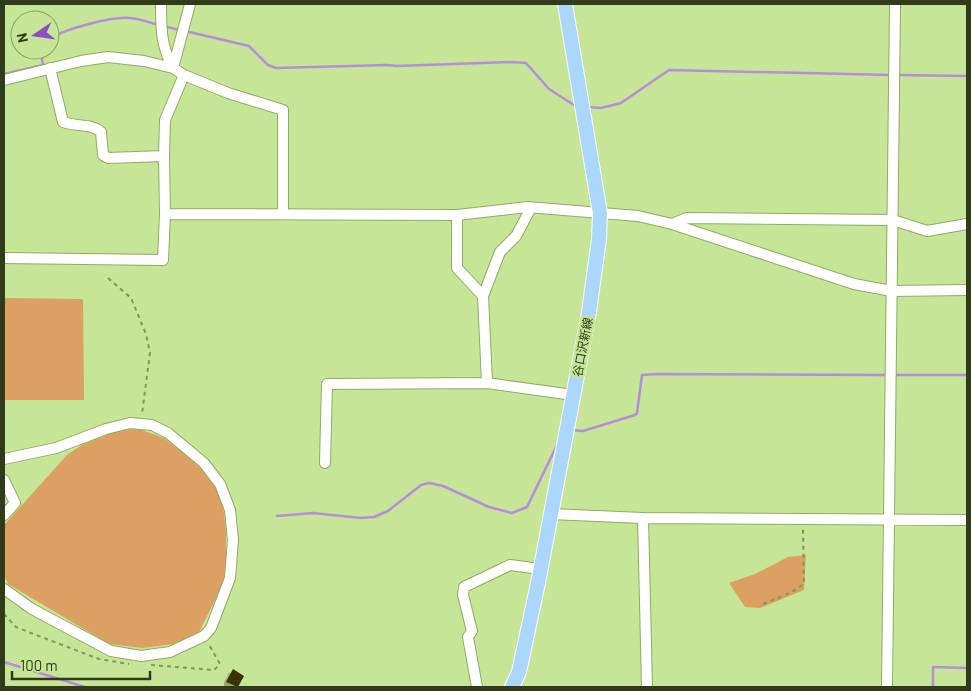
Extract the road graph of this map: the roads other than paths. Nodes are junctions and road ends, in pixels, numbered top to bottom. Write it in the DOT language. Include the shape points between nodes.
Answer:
graph roads {
  1 [pos="161,4"];
  2 [pos="190,4"];
  3 [pos="565,4"];
  4 [pos="895,4"];
  5 [pos="50,68"];
  6 [pos="173,68"];
  7 [pos="184,75"];
  8 [pos="4,80"];
  9 [pos="164,156"];
  10 [pos="531,208"];
  11 [pos="600,213"];
  12 [pos="165,214"];
  13 [pos="283,214"];
  14 [pos="457,215"];
  15 [pos="893,220"];
  16 [pos="672,224"];
  17 [pos="967,224"];
  18 [pos="4,258"];
  19 [pos="967,290"];
  20 [pos="892,291"];
  21 [pos="483,296"];
  22 [pos="487,383"];
  23 [pos="573,395"];
  24 [pos="4,458"];
  25 [pos="326,463"];
  26 [pos="4,480"];
  27 [pos="550,514"];
  28 [pos="4,515"];
  29 [pos="642,518"];
  30 [pos="889,519"];
  31 [pos="967,520"];
  32 [pos="540,569"];
  33 [pos="4,589"];
  34 [pos="477,687"];
  35 [pos="512,687"];
  36 [pos="647,687"];
  37 [pos="887,687"];
  1 -- 6 [label="street" via="161,32 166,56"];
  2 -- 6 [label="street"];
  3 -- 11 [label="main road, 谷口沢新線"];
  4 -- 15 [label="street"];
  5 -- 6 [label="street" via="108,57"];
  5 -- 8 [label="street"];
  5 -- 9 [label="street" via="63,122 96,127 101,132 104,155 108,158"];
  6 -- 7 [label="street"];
  7 -- 9 [label="street" via="165,120"];
  7 -- 13 [label="street" via="228,94 282,110"];
  9 -- 12 [label="street"];
  10 -- 11 [label="street"];
  10 -- 14 [label="street"];
  10 -- 21 [label="street" via="516,236 500,252"];
  11 -- 16 [label="street" via="638,216"];
  11 -- 23 [label="main road, 谷口沢新線" via="589,312"];
  12 -- 13 [label="street"];
  12 -- 18 [label="street" via="163,260"];
  13 -- 14 [label="street"];
  14 -- 21 [label="street" via="457,268"];
  15 -- 16 [label="street" via="687,218"];
  15 -- 17 [label="street" via="927,231"];
  15 -- 20 [label="street"];
  16 -- 20 [label="street" via="854,284"];
  19 -- 20 [label="street"];
  20 -- 30 [label="street"];
  21 -- 22 [label="street"];
  22 -- 23 [label="street"];
  22 -- 25 [label="street" via="327,384"];
  23 -- 27 [label="main road, 谷口沢新線"];
  24 -- 33 [label="street" via="56,448 130,423 152,425 168,433 204,462 220,484 230,510 234,540 230,578 211,628 204,636 170,652 141,656 111,651 32,609"];
  26 -- 28 [label="street" via="15,503"];
  27 -- 29 [label="street"];
  27 -- 32 [label="main road, 谷口沢新線"];
  29 -- 30 [label="street"];
  29 -- 36 [label="street"];
  30 -- 31 [label="street"];
  30 -- 37 [label="street"];
  32 -- 34 [label="street" via="510,565 464,587"];
  32 -- 35 [label="main road, 谷口沢新線"];
}
